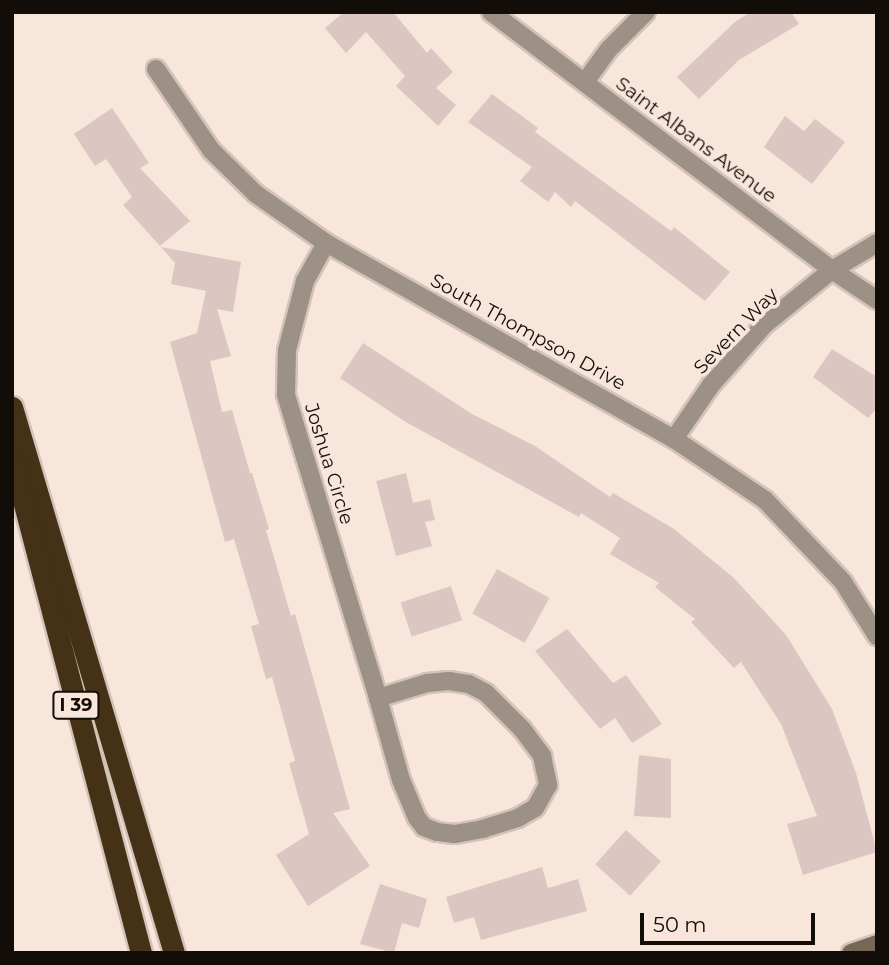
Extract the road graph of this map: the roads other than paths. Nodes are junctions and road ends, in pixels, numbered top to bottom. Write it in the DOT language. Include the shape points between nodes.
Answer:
graph roads {
  1 [pos="491,12"];
  2 [pos="646,12"];
  3 [pos="156,69"];
  4 [pos="585,82"];
  5 [pos="326,243"];
  6 [pos="877,243"];
  7 [pos="832,271"];
  8 [pos="877,300"];
  9 [pos="12,407"];
  10 [pos="674,439"];
  11 [pos="12,458"];
  12 [pos="877,636"];
  13 [pos="378,698"];
  14 [pos="877,944"];
  15 [pos="141,953"];
  16 [pos="174,953"];
  17 [pos="851,953"];
  1 -- 4 [label="street, Saint Albans Avenue"];
  2 -- 4 [label="street"];
  3 -- 5 [label="street, South Thompson Drive" via="211,150 256,194"];
  4 -- 7 [label="street, Saint Albans Avenue"];
  5 -- 10 [label="street, South Thompson Drive"];
  5 -- 13 [label="street, Joshua Circle" via="306,282 287,350 286,395"];
  6 -- 7 [label="street, Severn Way"];
  7 -- 8 [label="street, Saint Albans Avenue"];
  7 -- 10 [label="street, Severn Way" via="755,335"];
  9 -- 16 [label="highway"];
  10 -- 12 [label="street, South Thompson Drive" via="765,500 843,582"];
  11 -- 15 [label="highway, I 39"];
  13 -- 13 [label="street, Joshua Circle" via="405,789 424,827 454,834 483,829 518,818 542,800 548,785 542,756 486,693 449,681"];
  14 -- 17 [label="street"];
}
